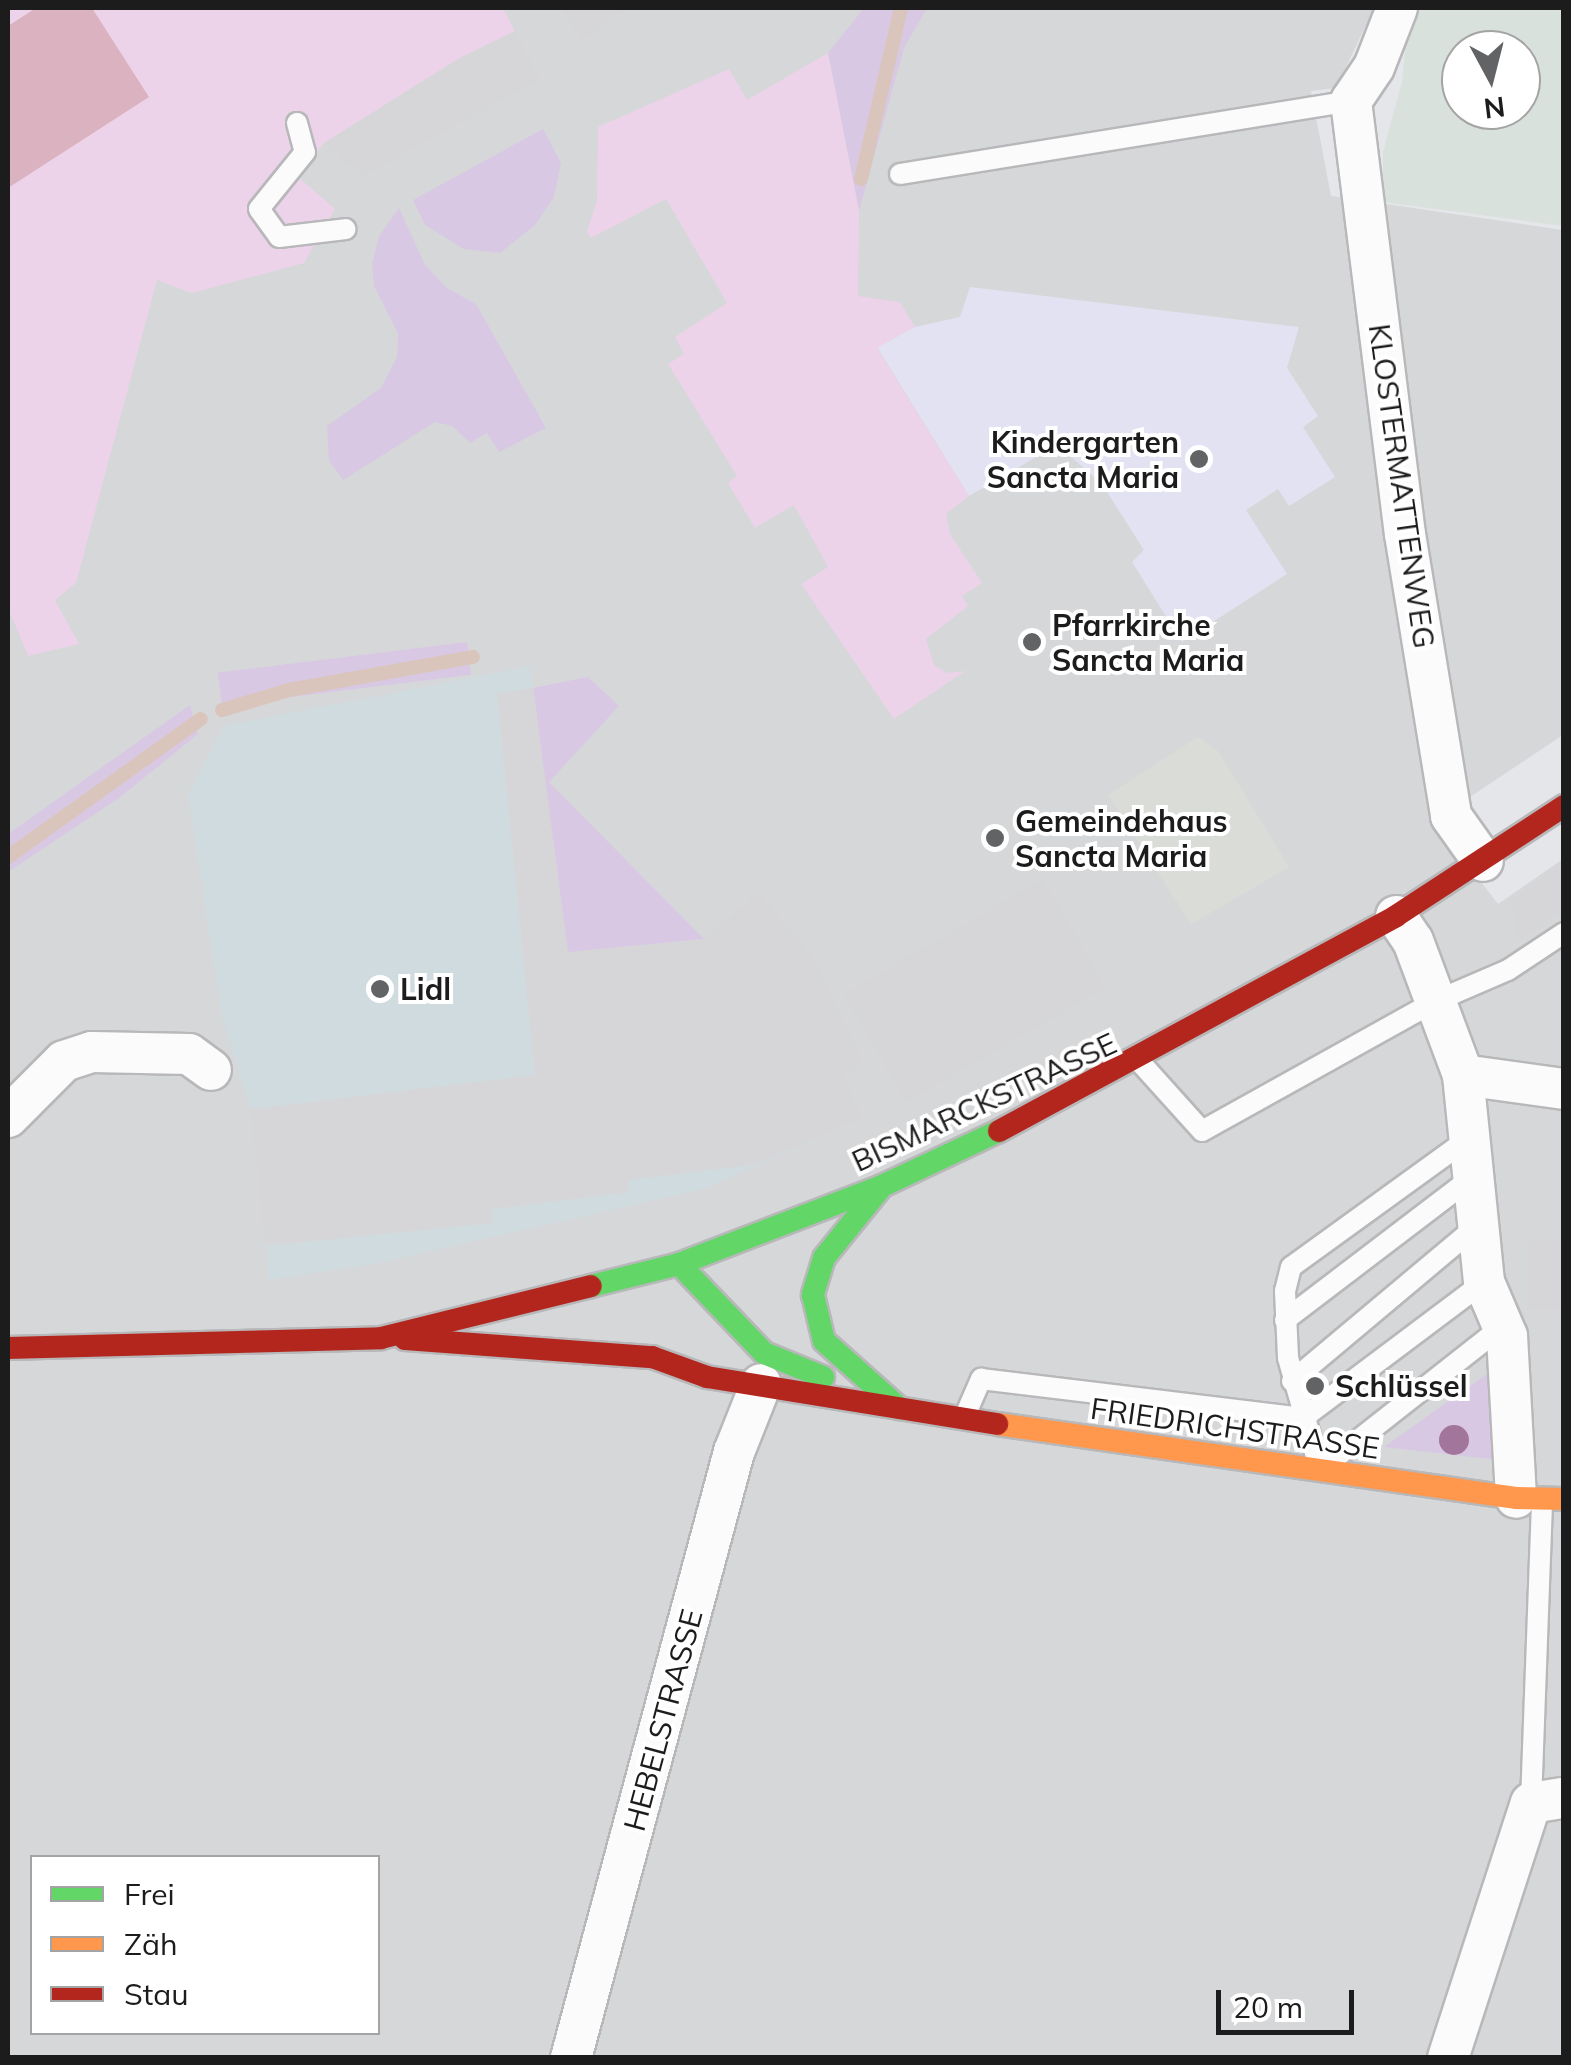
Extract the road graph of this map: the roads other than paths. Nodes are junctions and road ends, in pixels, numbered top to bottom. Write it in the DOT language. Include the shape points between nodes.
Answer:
graph roads {
  1 [pos="1397,8"];
  2 [pos="1351,101"];
  3 [pos="297,123"];
  4 [pos="900,174"];
  5 [pos="346,229"];
  6 [pos="1564,806"];
  7 [pos="1483,860"];
  8 [pos="1396,916"];
  9 [pos="1564,932"];
  10 [pos="1436,1001"];
  11 [pos="1139,1061"];
  12 [pos="211,1070"];
  13 [pos="1462,1076"];
  14 [pos="1564,1089"];
  15 [pos="8,1117"];
  16 [pos="1473,1135"];
  17 [pos="1475,1176"];
  18 [pos="882,1186"];
  19 [pos="1478,1226"];
  20 [pos="680,1264"];
  21 [pos="1484,1282"];
  22 [pos="1285,1320"];
  23 [pos="1502,1326"];
  24 [pos="707,1332"];
  25 [pos="380,1338"];
  26 [pos="8,1348"];
  27 [pos="722,1356"];
  28 [pos="1292,1381"];
  29 [pos="761,1384"];
  30 [pos="899,1408"];
  31 [pos="1302,1418"];
  32 [pos="964,1419"];
  33 [pos="1320,1470"];
  34 [pos="1541,1499"];
  35 [pos="1547,1800"];
  36 [pos="570,2058"];
  37 [pos="1448,2058"];
  1 -- 2 [label="street" via="1374,67"];
  2 -- 4 [label="lane"];
  2 -- 7 [label="street, KLOSTERMATTENWEG" via="1405,534 1451,816"];
  3 -- 5 [label="lane" via="305,152 258,209 278,237"];
  6 -- 7 [label="street, BISMARCKSTRASSE"];
  7 -- 8 [label="street, BISMARCKSTRASSE"];
  8 -- 10 [label="street"];
  8 -- 11 [label="street, BISMARCKSTRASSE"];
  9 -- 10 [label="lane" via="1508,970"];
  10 -- 11 [label="lane" via="1202,1130"];
  10 -- 13 [label="street"];
  11 -- 18 [label="street, BISMARCKSTRASSE"];
  12 -- 15 [label="street" via="189,1054 92,1052 64,1061"];
  13 -- 14 [label="street"];
  13 -- 16 [label="street"];
  16 -- 17 [label="street"];
  16 -- 22 [label="lane" via="1291,1267"];
  17 -- 19 [label="street"];
  17 -- 22 [label="lane"];
  18 -- 20 [label="street, BISMARCKSTRASSE"];
  18 -- 30 [label="street" via="824,1258 813,1296 824,1340"];
  19 -- 21 [label="street"];
  19 -- 28 [label="lane"];
  20 -- 24 [label="street"];
  20 -- 25 [label="street, BISMARCKSTRASSE"];
  20 -- 30 [label="street, FRIEDRICHSTRASSE" via="764,1352"];
  21 -- 23 [label="street"];
  21 -- 31 [label="lane"];
  22 -- 28 [label="lane"];
  23 -- 33 [label="lane"];
  23 -- 34 [label="street"];
  25 -- 26 [label="street"];
  25 -- 29 [label="street, FRIEDRICHSTRASSE" via="652,1357 707,1376"];
  27 -- 29 [label="street, FRIEDRICHSTRASSE"];
  28 -- 31 [label="lane"];
  29 -- 30 [label="street, FRIEDRICHSTRASSE"];
  29 -- 36 [label="street, HEBELSTRASSE" via="734,1452"];
  30 -- 32 [label="street, FRIEDRICHSTRASSE"];
  31 -- 32 [label="lane" via="982,1378"];
  31 -- 33 [label="lane"];
  32 -- 33 [label="street, FRIEDRICHSTRASSE"];
  33 -- 34 [label="street, FRIEDRICHSTRASSE"];
  34 -- 35 [label="lane"];
  35 -- 37 [label="street"];
}
